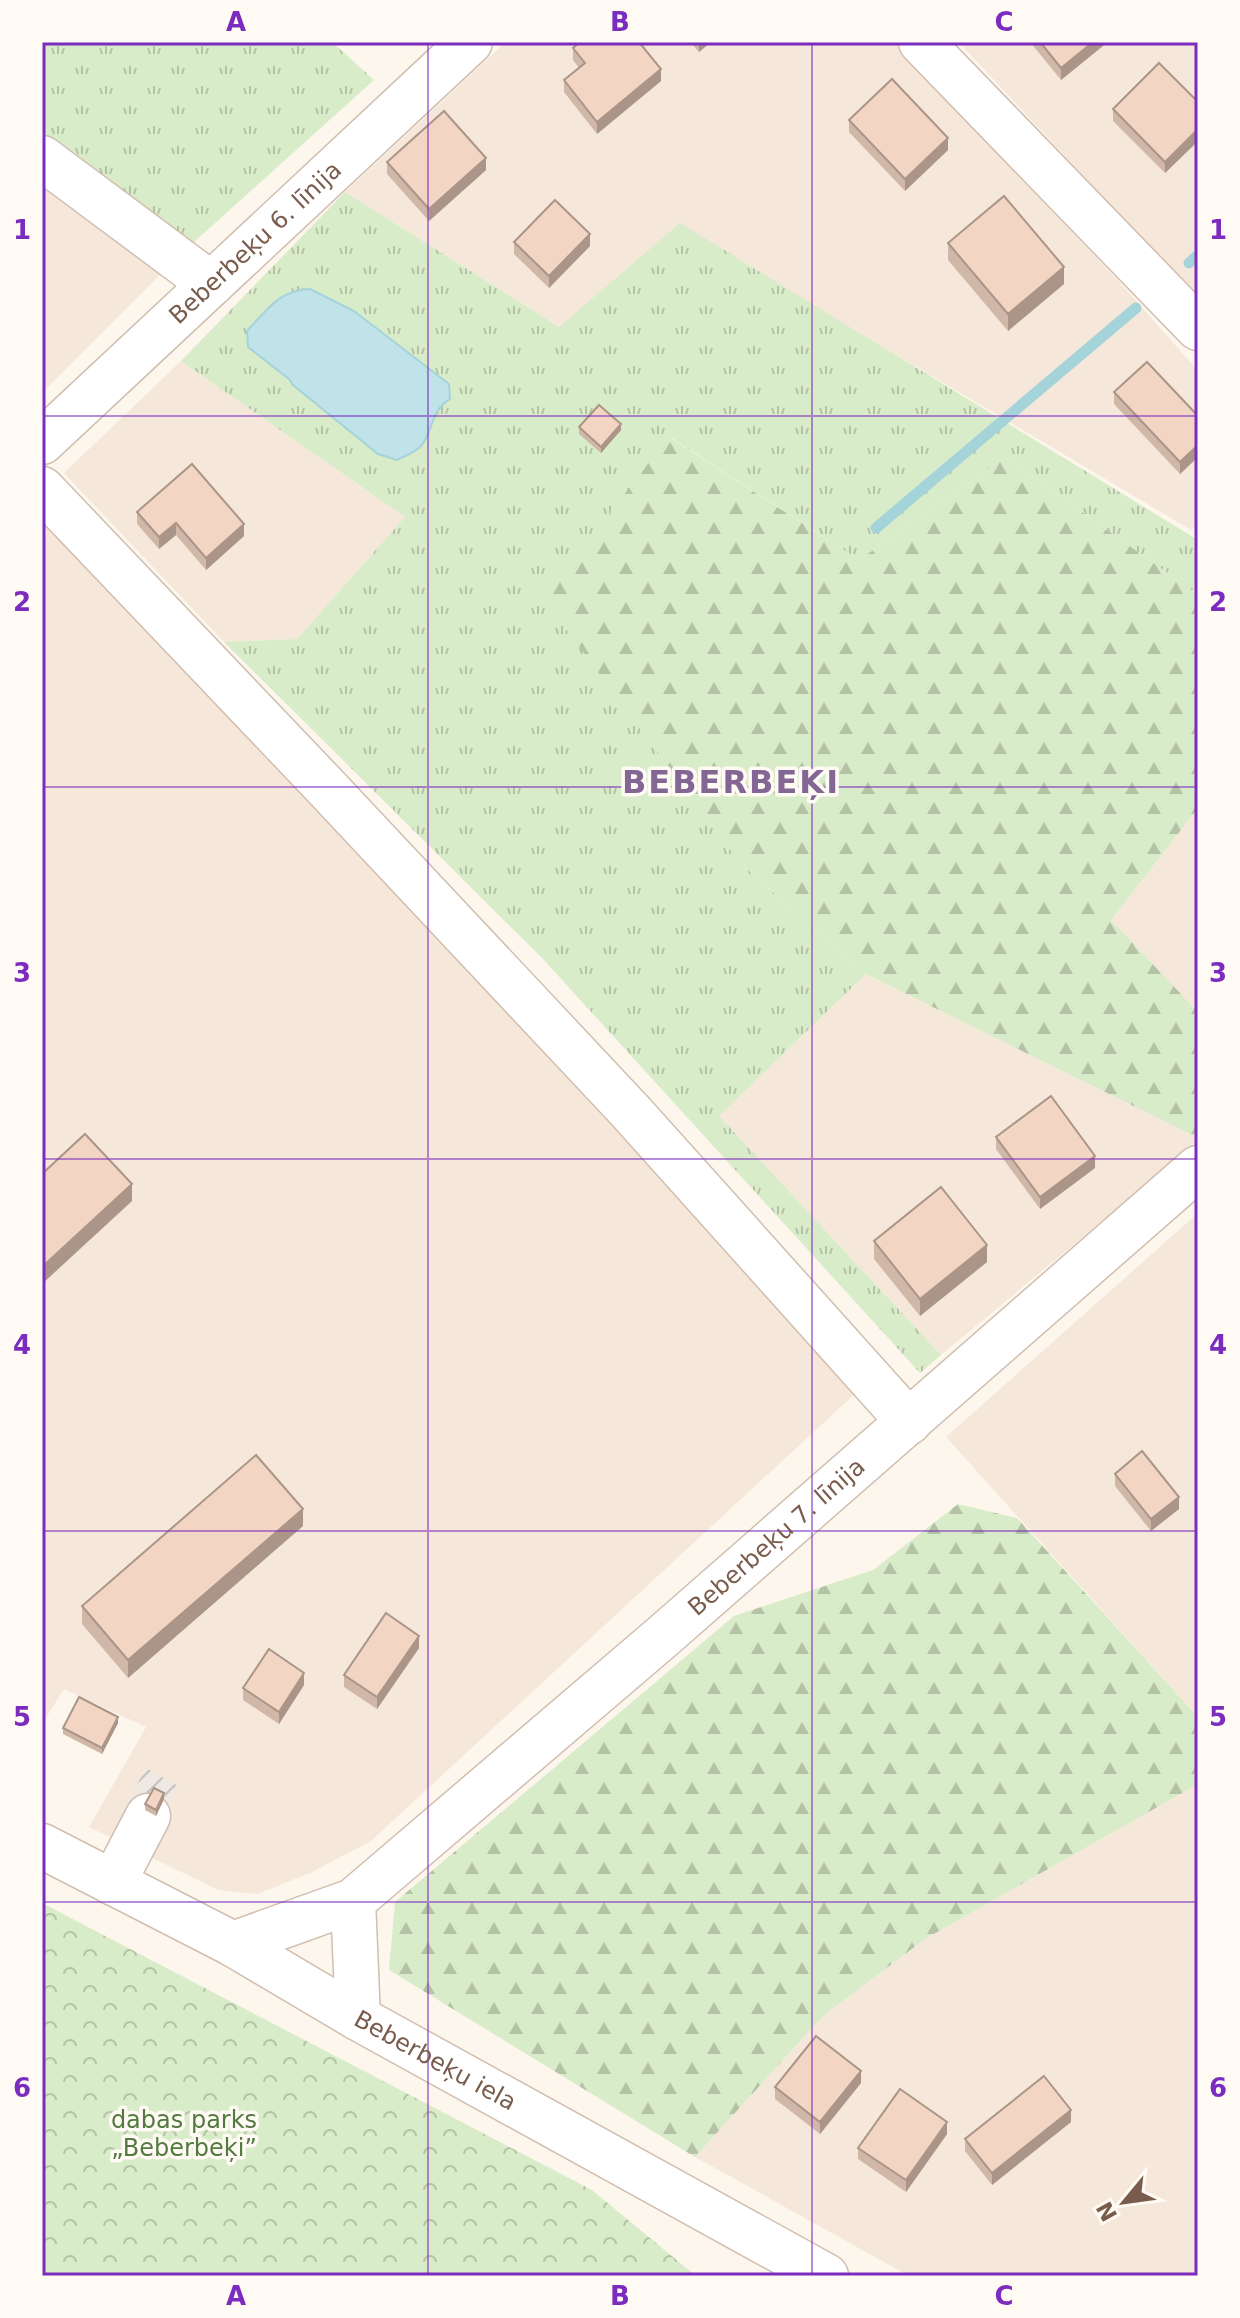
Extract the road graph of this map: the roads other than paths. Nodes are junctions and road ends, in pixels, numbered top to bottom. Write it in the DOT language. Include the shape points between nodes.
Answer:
graph roads {
  1 [pos="470,42"];
  2 [pos="921,42"];
  3 [pos="42,158"];
  4 [pos="211,284"];
  5 [pos="1198,328"];
  6 [pos="42,442"];
  7 [pos="42,489"];
  8 [pos="1198,1168"];
  9 [pos="909,1422"];
  10 [pos="148,1816"];
  11 [pos="42,1846"];
  12 [pos="113,1883"];
  13 [pos="353,1901"];
  14 [pos="233,1944"];
  15 [pos="358,2018"];
  16 [pos="826,2276"];
  1 -- 4 [label="street, Beberbeķu 6. līnija"];
  2 -- 5 [label="street"];
  3 -- 4 [label="street"];
  4 -- 6 [label="street, Beberbeķu 6. līnija"];
  7 -- 9 [label="street" via="631,1112"];
  8 -- 9 [label="street, Beberbeķu 7. līnija"];
  9 -- 13 [label="street, Beberbeķu 7. līnija"];
  10 -- 12 [label="street"];
  11 -- 12 [label="street, Beberbeķu iela"];
  12 -- 14 [label="street, Beberbeķu iela"];
  13 -- 14 [label="street, Beberbeķu 7. līnija"];
  13 -- 15 [label="street"];
  14 -- 15 [label="street, Beberbeķu iela"];
  15 -- 16 [label="street, Beberbeķu iela"];
}
